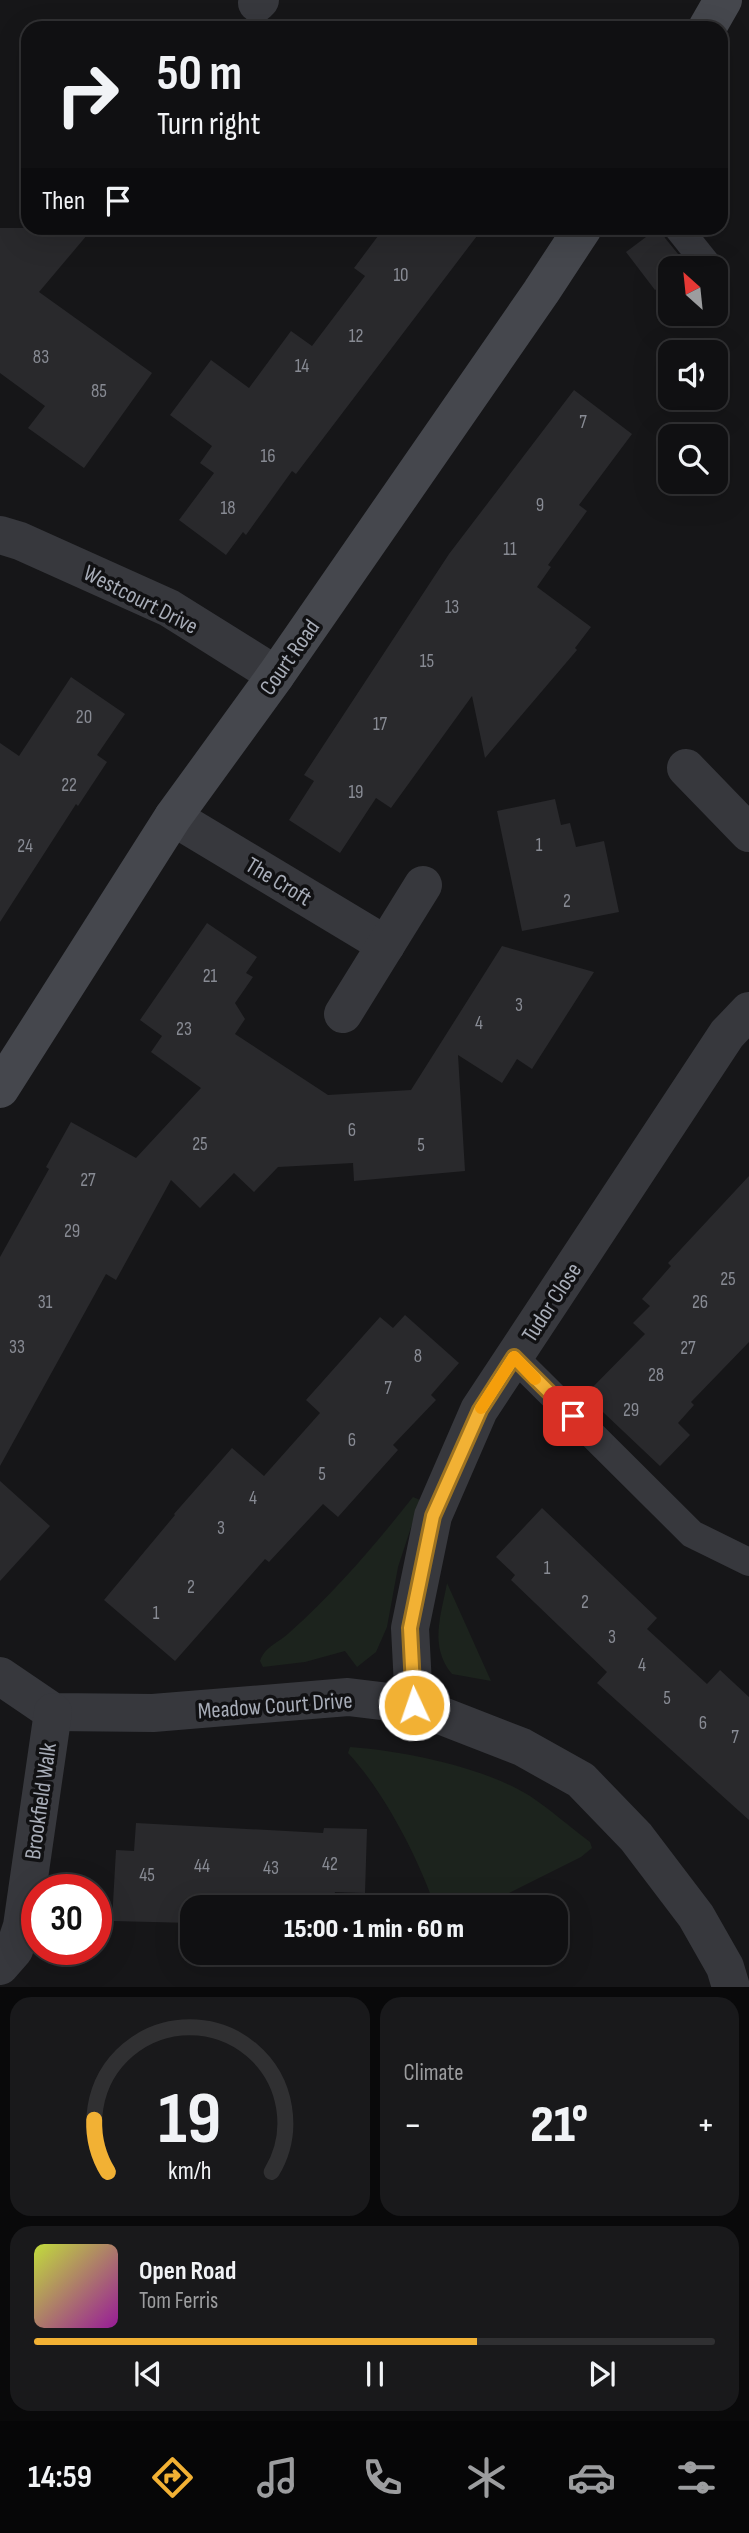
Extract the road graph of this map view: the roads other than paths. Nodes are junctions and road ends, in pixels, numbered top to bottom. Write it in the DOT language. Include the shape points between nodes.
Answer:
graph roads {
  1 [pos="723,0"];
  2 [pos="710,21"];
  3 [pos="578,235"];
  4 [pos="684,235"];
  5 [pos="700,256"];
  6 [pos="0,535"];
  7 [pos="276,675"];
  8 [pos="686,768"];
  9 [pos="173,817"];
  10 [pos="749,833"];
  11 [pos="423,886"];
  12 [pos="386,945"];
  13 [pos="749,1010"];
  14 [pos="343,1014"];
  15 [pos="0,1089"];
  16 [pos="514,1357"];
  17 [pos="749,1562"];
  18 [pos="0,1676"];
  19 [pos="414,1705"];
  20 [pos="53,1712"];
  21 [pos="0,1966"];
  22 [pos="731,1987"];
  1 -- 2 [label="street"];
  3 -- 7 [label="street, Court Road"];
  4 -- 5 [label="lane"];
  6 -- 7 [label="street, Westcourt Drive" via="169,608"];
  7 -- 9 [label="street, Court Road"];
  8 -- 10 [label="street"];
  9 -- 12 [label="street, The Croft"];
  9 -- 15 [label="street, Court Road"];
  11 -- 12 [label="street"];
  12 -- 14 [label="street"];
  13 -- 16 [label="street, Tudor Close" via="727,1034"];
  16 -- 17 [label="lane" via="692,1534"];
  16 -- 19 [label="street, Tudor Close" via="480,1410 433,1516 410,1628"];
  18 -- 20 [label="street"];
  19 -- 20 [label="street, Meadow Court Drive" via="348,1697 153,1713"];
  19 -- 22 [label="street, Meadow Court Drive" via="522,1747 581,1780 636,1837 696,1916"];
  20 -- 21 [label="street, Brookfield Walk" via="22,1926 14,1950"];
}
